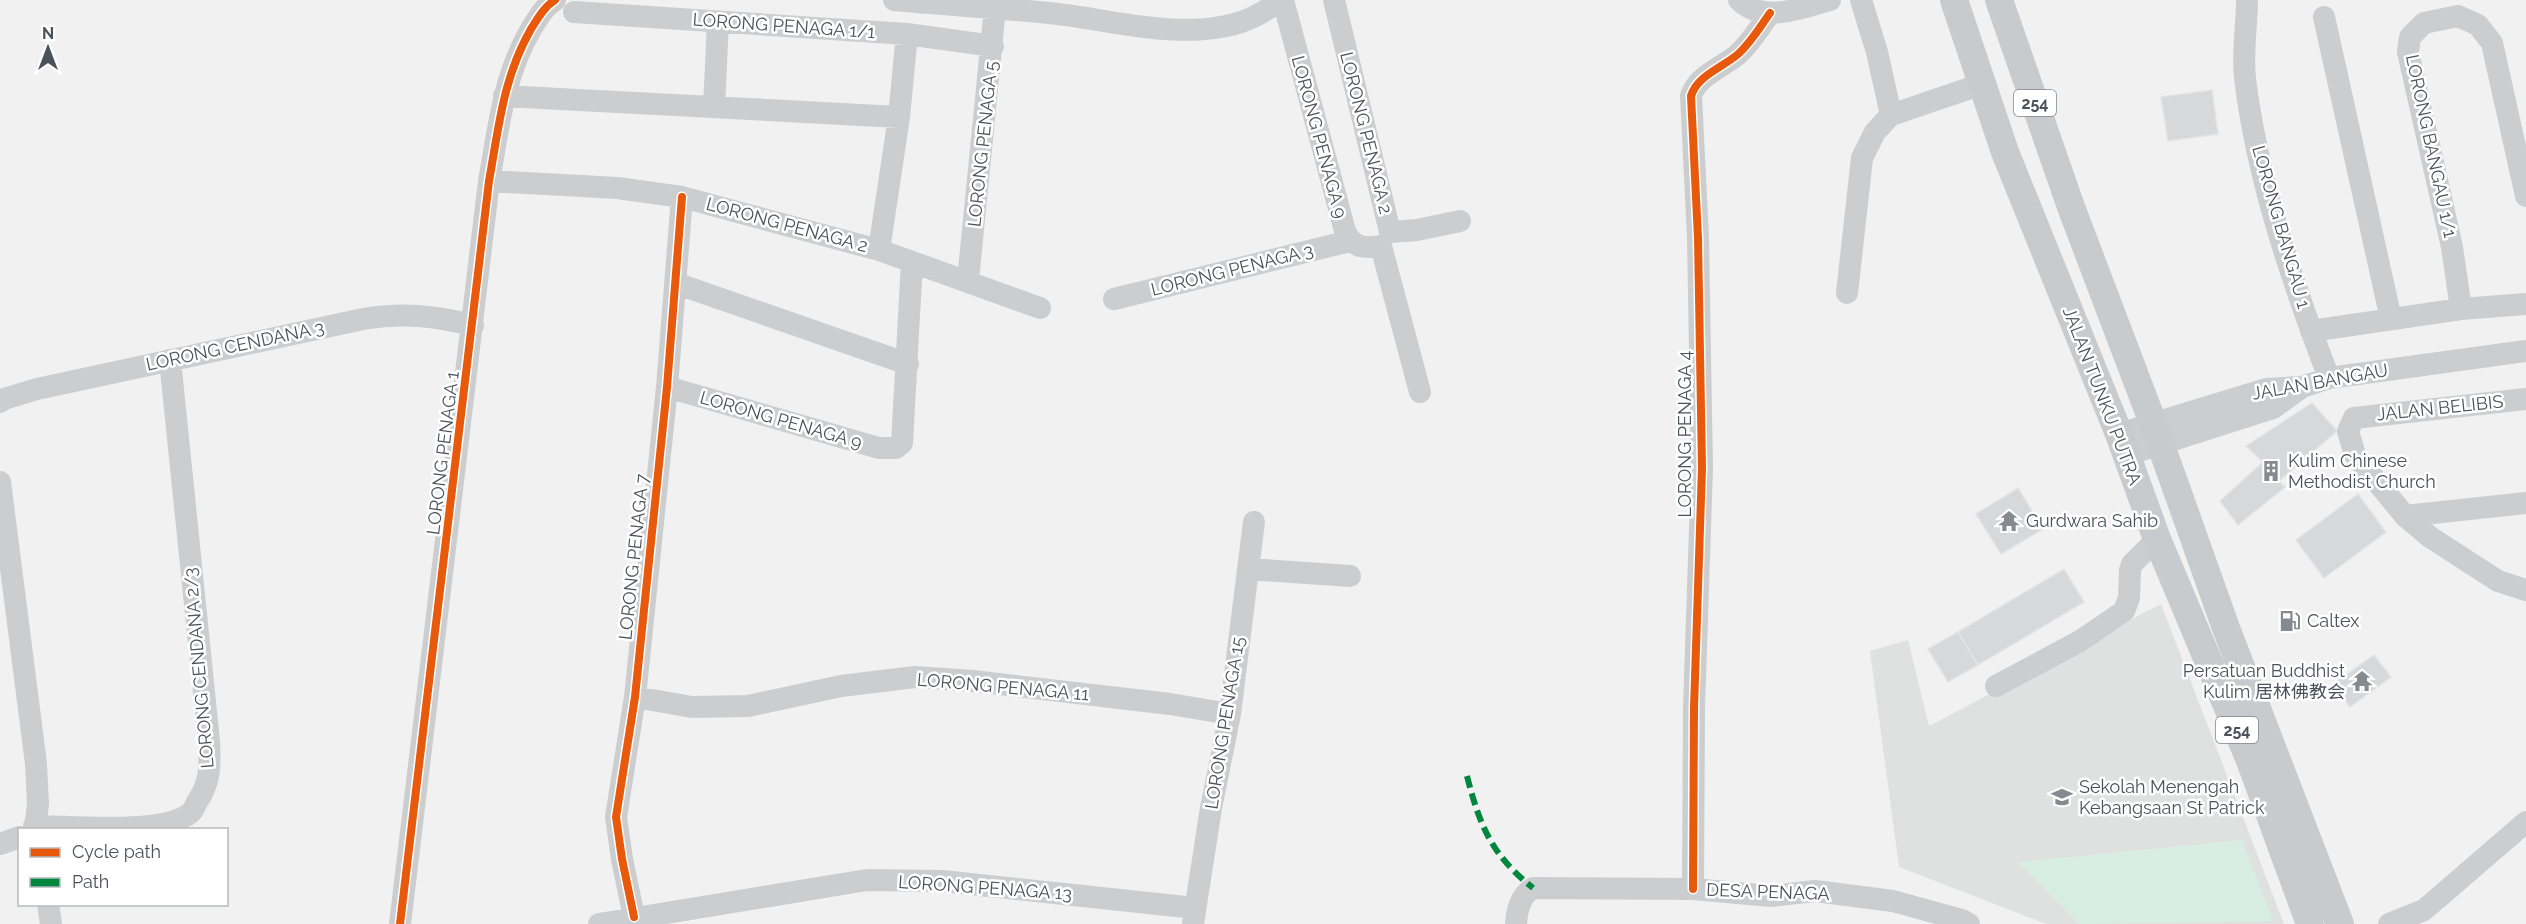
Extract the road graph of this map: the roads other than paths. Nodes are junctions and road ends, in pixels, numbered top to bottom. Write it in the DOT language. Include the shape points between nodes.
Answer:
graph roads {
  1 [pos="555,0"];
  2 [pos="894,0"];
  3 [pos="1281,0"];
  4 [pos="1334,0"];
  5 [pos="1739,0"];
  6 [pos="1830,0"];
  7 [pos="1861,0"];
  8 [pos="1954,0"];
  9 [pos="1999,0"];
  10 [pos="2247,0"];
  11 [pos="996,9"];
  12 [pos="574,12"];
  13 [pos="1770,14"];
  14 [pos="2324,17"];
  15 [pos="718,22"];
  16 [pos="907,34"];
  17 [pos="993,46"];
  18 [pos="1982,84"];
  19 [pos="504,96"];
  20 [pos="714,107"];
  21 [pos="1891,115"];
  22 [pos="899,117"];
  23 [pos="489,181"];
  24 [pos="2526,196"];
  25 [pos="682,197"];
  26 [pos="1460,222"];
  27 [pos="1385,239"];
  28 [pos="1350,242"];
  29 [pos="879,250"];
  30 [pos="912,262"];
  31 [pos="968,280"];
  32 [pos="675,283"];
  33 [pos="1847,293"];
  34 [pos="1114,299"];
  35 [pos="2526,304"];
  36 [pos="1040,308"];
  37 [pos="2461,309"];
  38 [pos="2391,319"];
  39 [pos="473,325"];
  40 [pos="2311,331"];
  41 [pos="2526,351"];
  42 [pos="170,360"];
  43 [pos="908,364"];
  44 [pos="2329,378"];
  45 [pos="667,387"];
  46 [pos="2140,391"];
  47 [pos="1420,392"];
  48 [pos="2526,399"];
  49 [pos="0,402"];
  50 [pos="2192,422"];
  51 [pos="2156,433"];
  52 [pos="2123,445"];
  53 [pos="2172,475"];
  54 [pos="0,482"];
  55 [pos="2526,503"];
  56 [pos="2405,516"];
  57 [pos="1254,522"];
  58 [pos="2157,538"];
  59 [pos="1248,569"];
  60 [pos="1350,576"];
  61 [pos="2526,590"];
  62 [pos="1996,686"];
  63 [pos="635,697"];
  64 [pos="1230,714"];
  65 [pos="2526,822"];
  66 [pos="31,828"];
  67 [pos="107,828"];
  68 [pos="18,836"];
  69 [pos="0,844"];
  70 [pos="1693,889"];
  71 [pos="48,906"];
  72 [pos="1194,916"];
  73 [pos="634,917"];
  74 [pos="406,923"];
  75 [pos="51,924"];
  76 [pos="599,924"];
  77 [pos="1516,924"];
  78 [pos="1969,924"];
  79 [pos="2310,924"];
  80 [pos="2340,924"];
  81 [pos="2389,924"];
  1 -- 19 [label="street, LORONG PENAGA 1" via="539,15 521,47"];
  2 -- 11 [label="street"];
  3 -- 11 [label="street" via="1243,22 1197,29 1146,28"];
  3 -- 28 [label="street, LORONG PENAGA 9"];
  4 -- 27 [label="street, LORONG PENAGA 2"];
  5 -- 13 [label="street"];
  6 -- 13 [label="street"];
  7 -- 21 [label="street"];
  8 -- 18 [label="main road, JALAN TUNKU PUTRA / 254"];
  9 -- 46 [label="main road, JALAN TUNKU PUTRA / 254"];
  10 -- 40 [label="street, LORONG BANGAU 1" via="2244,76 2265,183"];
  11 -- 17 [label="street, LORONG PENAGA 5"];
  12 -- 15 [label="street, LORONG PENAGA 1/1"];
  13 -- 70 [label="street, LORONG PENAGA 4" via="1738,54 1704,78 1691,96 1702,468"];
  14 -- 38 [label="street"];
  15 -- 16 [label="street, LORONG PENAGA 1/1"];
  15 -- 20 [label="street"];
  16 -- 17 [label="street, LORONG PENAGA 1/1"];
  16 -- 22 [label="street"];
  17 -- 31 [label="street, LORONG PENAGA 5"];
  18 -- 21 [label="street"];
  18 -- 52 [label="main road, JALAN TUNKU PUTRA / 254" via="2005,152"];
  19 -- 20 [label="street"];
  19 -- 23 [label="street, LORONG PENAGA 1"];
  20 -- 22 [label="street"];
  21 -- 33 [label="street" via="1875,132 1862,158"];
  22 -- 29 [label="street"];
  23 -- 25 [label="street, LORONG PENAGA 2" via="617,188"];
  23 -- 39 [label="street, LORONG PENAGA 1"];
  24 -- 37 [label="street, LORONG BANGAU 1/1" via="2492,43 2478,26 2458,16 2424,23 2410,37 2408,52 2452,247"];
  25 -- 29 [label="street, LORONG PENAGA 2"];
  25 -- 32 [label="street, LORONG PENAGA 7"];
  26 -- 27 [label="street, LORONG PENAGA 2"];
  27 -- 28 [label="street, LORONG PENAGA 9" via="1364,247"];
  27 -- 47 [label="street"];
  28 -- 34 [label="street, LORONG PENAGA 3"];
  29 -- 30 [label="street, LORONG PENAGA 2"];
  30 -- 31 [label="street, LORONG PENAGA 2"];
  30 -- 43 [label="street"];
  31 -- 36 [label="street, LORONG PENAGA 2"];
  32 -- 43 [label="street"];
  32 -- 45 [label="street, LORONG PENAGA 7"];
  35 -- 37 [label="street"];
  37 -- 38 [label="street"];
  38 -- 40 [label="street"];
  39 -- 42 [label="street, LORONG CENDANA 3" via="436,316 393,314"];
  39 -- 74 [label="street, LORONG PENAGA 1"];
  40 -- 44 [label="street, LORONG BANGAU 1"];
  41 -- 44 [label="street, JALAN BANGAU"];
  42 -- 49 [label="street, LORONG CENDANA 3" via="37,389"];
  42 -- 67 [label="street, LORONG CENDANA 2/3" via="210,773 204,793 190,814 146,827"];
  43 -- 45 [label="street, LORONG PENAGA 9" via="902,443 896,448 879,448"];
  44 -- 50 [label="street, JALAN BANGAU" via="2302,387 2273,408"];
  45 -- 63 [label="street, LORONG PENAGA 7"];
  46 -- 50 [label="street" via="2155,405"];
  46 -- 51 [label="main road, JALAN TUNKU PUTRA / 254"];
  48 -- 56 [label="street, JALAN BELIBIS" via="2354,418 2348,431 2355,455"];
  50 -- 51 [label="street"];
  50 -- 53 [label="street" via="2175,456"];
  51 -- 52 [label="street"];
  51 -- 53 [label="main road, JALAN TUNKU PUTRA / 254"];
  52 -- 58 [label="main road, JALAN TUNKU PUTRA / 254"];
  53 -- 80 [label="main road, JALAN TUNKU PUTRA / 254" via="2226,628"];
  54 -- 66 [label="street" via="36,764 38,804"];
  55 -- 56 [label="street"];
  56 -- 61 [label="street" via="2498,581"];
  57 -- 59 [label="street, LORONG PENAGA 15"];
  58 -- 62 [label="street" via="2132,564 2124,611 2080,641"];
  58 -- 79 [label="main road, JALAN TUNKU PUTRA / 254" via="2249,758"];
  59 -- 60 [label="street"];
  59 -- 64 [label="street, LORONG PENAGA 15"];
  63 -- 64 [label="street, LORONG PENAGA 11" via="692,707 748,706 841,686 915,677"];
  63 -- 73 [label="street, LORONG PENAGA 7" via="616,817"];
  64 -- 72 [label="street, LORONG PENAGA 15"];
  65 -- 81 [label="street" via="2424,910"];
  68 -- 69 [label="street, LORONG CENDANA 2/3"];
  70 -- 77 [label="street, DESA PENAGA" via="1533,888 1521,901"];
  70 -- 78 [label="street, DESA PENAGA" via="1770,896 1815,891 1893,901"];
  71 -- 75 [label="street"];
  72 -- 73 [label="street, LORONG PENAGA 13" via="942,881 867,880"];
  73 -- 76 [label="street, LORONG PENAGA 13"];
}
